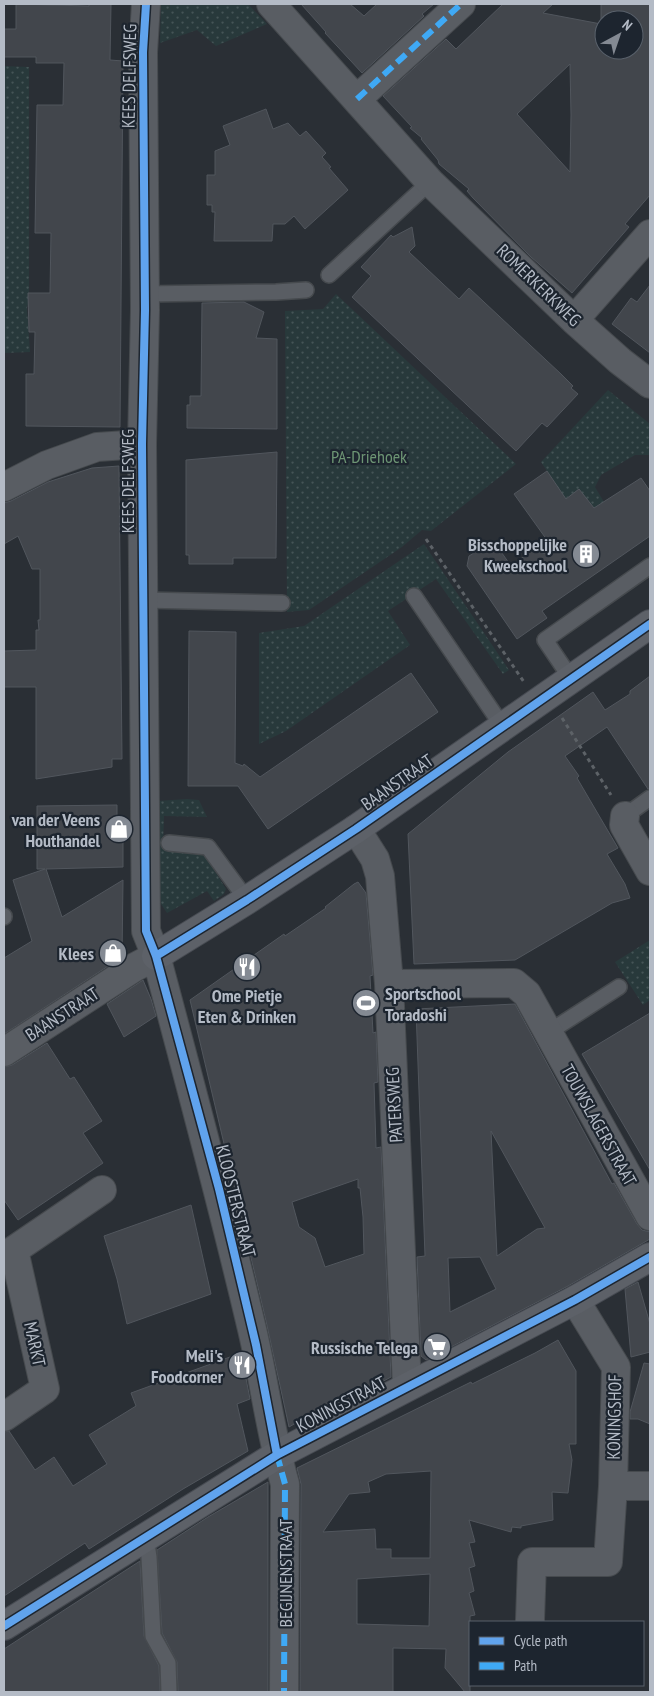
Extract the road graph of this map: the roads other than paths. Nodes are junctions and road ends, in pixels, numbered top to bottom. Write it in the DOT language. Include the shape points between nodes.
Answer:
graph roads {
  1 [pos="146,4"];
  2 [pos="271,4"];
  3 [pos="461,4"];
  4 [pos="357,99"];
  5 [pos="430,182"];
  6 [pos="650,234"];
  7 [pos="330,274"];
  8 [pos="306,290"];
  9 [pos="145,294"];
  10 [pos="574,320"];
  11 [pos="650,384"];
  12 [pos="142,444"];
  13 [pos="4,487"];
  14 [pos="650,566"];
  15 [pos="414,596"];
  16 [pos="143,600"];
  17 [pos="282,603"];
  18 [pos="650,624"];
  19 [pos="572,680"];
  20 [pos="503,726"];
  21 [pos="650,798"];
  22 [pos="625,816"];
  23 [pos="356,829"];
  24 [pos="168,843"];
  25 [pos="650,871"];
  26 [pos="247,900"];
  27 [pos="156,956"];
  28 [pos="389,984"];
  29 [pos="619,987"];
  30 [pos="549,1032"];
  31 [pos="4,1052"];
  32 [pos="102,1190"];
  33 [pos="650,1216"];
  34 [pos="9,1254"];
  35 [pos="650,1257"];
  36 [pos="575,1300"];
  37 [pos="407,1386"];
  38 [pos="4,1417"];
  39 [pos="277,1455"];
  40 [pos="613,1486"];
  41 [pos="650,1486"];
  42 [pos="146,1537"];
  43 [pos="530,1620"];
  44 [pos="4,1626"];
  45 [pos="169,1692"];
  46 [pos="284,1692"];
  1 -- 9 [label="street, KEES DELFSWEG" via="143,52"];
  2 -- 4 [label="street, ROMERKERKWEG"];
  3 -- 4 [label="street"];
  4 -- 5 [label="street, ROMERKERKWEG"];
  5 -- 7 [label="lane"];
  5 -- 10 [label="street, ROMERKERKWEG"];
  6 -- 10 [label="street"];
  8 -- 9 [label="lane"];
  9 -- 12 [label="street, KEES DELFSWEG"];
  10 -- 11 [label="street, ROMERKERKWEG"];
  12 -- 13 [label="street" via="97,447 47,465"];
  12 -- 16 [label="street, KEES DELFSWEG"];
  14 -- 19 [label="lane" via="545,640"];
  15 -- 20 [label="lane"];
  16 -- 17 [label="lane"];
  16 -- 27 [label="street, KEES DELFSWEG" via="146,931"];
  18 -- 19 [label="street, BAANSTRAAT"];
  19 -- 20 [label="street, BAANSTRAAT"];
  20 -- 23 [label="street, BAANSTRAAT"];
  21 -- 22 [label="lane"];
  22 -- 25 [label="street" via="624,825"];
  23 -- 26 [label="street, BAANSTRAAT"];
  23 -- 28 [label="street, PATERSWEG" via="375,859 380,876"];
  24 -- 26 [label="lane" via="208,847"];
  26 -- 27 [label="street, BAANSTRAAT"];
  27 -- 31 [label="street, BAANSTRAAT"];
  27 -- 39 [label="street, KLOOSTERSTRAAT" via="221,1198 256,1345"];
  28 -- 30 [label="street, TOUWSLAGERSTRAAT" via="514,983 527,994"];
  28 -- 37 [label="street, PATERSWEG"];
  29 -- 30 [label="lane"];
  30 -- 33 [label="street, TOUWSLAGERSTRAAT"];
  32 -- 34 [label="street, MARKT"];
  34 -- 38 [label="street, MARKT" via="45,1389"];
  35 -- 36 [label="street, KONINGSTRAAT"];
  36 -- 37 [label="street, KONINGSTRAAT"];
  36 -- 40 [label="street, KONINGSHOF" via="616,1367"];
  37 -- 39 [label="street, KONINGSTRAAT"];
  39 -- 42 [label="street, KONINGSTRAAT"];
  39 -- 46 [label="street, BEGIJNENSTRAAT" via="285,1484"];
  40 -- 41 [label="street"];
  40 -- 43 [label="street, KONINGSHOF" via="608,1562 532,1562"];
  42 -- 44 [label="street, KONINGSTRAAT"];
  42 -- 45 [label="lane" via="153,1636 168,1663"];
}
